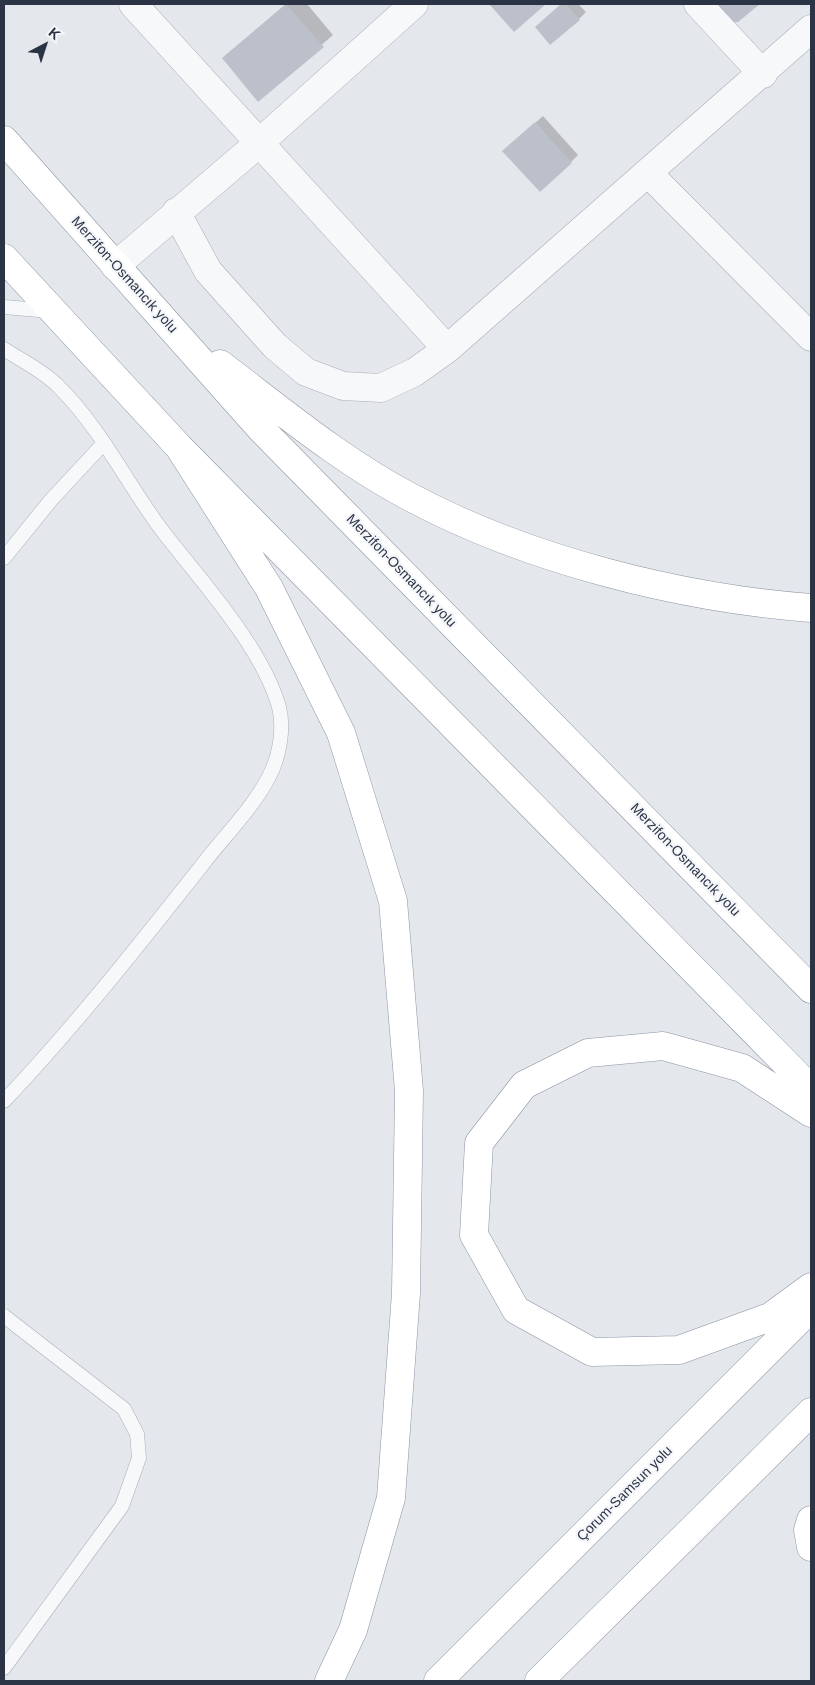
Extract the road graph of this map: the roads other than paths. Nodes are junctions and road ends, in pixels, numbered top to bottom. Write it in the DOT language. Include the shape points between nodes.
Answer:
graph roads {
  1 [pos="133,4"];
  2 [pos="414,4"];
  3 [pos="698,4"];
  4 [pos="811,29"];
  5 [pos="763,74"];
  6 [pos="4,140"];
  7 [pos="258,144"];
  8 [pos="648,173"];
  9 [pos="176,212"];
  10 [pos="4,258"];
  11 [pos="116,266"];
  12 [pos="4,307"];
  13 [pos="51,311"];
  14 [pos="171,328"];
  15 [pos="811,337"];
  16 [pos="447,348"];
  17 [pos="4,349"];
  18 [pos="103,444"];
  19 [pos="179,447"];
  20 [pos="4,558"];
  21 [pos="811,608"];
  22 [pos="811,989"];
  23 [pos="811,1089"];
  24 [pos="4,1101"];
  25 [pos="811,1113"];
  26 [pos="811,1287"];
  27 [pos="811,1308"];
  28 [pos="4,1316"];
  29 [pos="811,1412"];
  30 [pos="811,1520"];
  31 [pos="811,1547"];
  32 [pos="4,1668"];
  33 [pos="329,1681"];
  34 [pos="438,1681"];
  35 [pos="539,1681"];
  1 -- 7 [label="street"];
  2 -- 7 [label="street"];
  3 -- 5 [label="street"];
  4 -- 5 [label="street"];
  5 -- 8 [label="street"];
  6 -- 11 [label="highway, Merzifon-Osmancık yolu"];
  7 -- 9 [label="street"];
  7 -- 16 [label="street"];
  8 -- 15 [label="street"];
  8 -- 16 [label="street"];
  9 -- 11 [label="street"];
  9 -- 16 [label="street" via="208,271 275,346 306,372 343,386 381,388 415,372"];
  10 -- 13 [label="highway"];
  11 -- 14 [label="highway, Merzifon-Osmancık yolu"];
  12 -- 13 [label="lane"];
  13 -- 19 [label="highway"];
  14 -- 21 [label="highway" via="341,455 412,498 490,534 627,577 702,594"];
  14 -- 22 [label="highway, Merzifon-Osmancık yolu" via="261,429"];
  17 -- 18 [label="lane" via="42,371 58,386"];
  18 -- 20 [label="lane" via="50,500"];
  18 -- 24 [label="lane" via="251,650 279,707 280,738 273,767 257,795 38,1065"];
  19 -- 23 [label="highway"];
  19 -- 33 [label="highway" via="269,588 341,733 393,901 408,1091 406,1293 390,1498 353,1630"];
  25 -- 26 [label="highway" via="742,1068 663,1046 588,1053 524,1086 479,1143 474,1235 516,1310 592,1352 680,1350 770,1317"];
  27 -- 34 [label="highway, Çorum-Samsun yolu"];
  28 -- 32 [label="lane" via="124,1409 137,1434 139,1458 122,1506"];
  29 -- 35 [label="highway"];
  30 -- 31 [label="highway" via="808,1530"];
}
